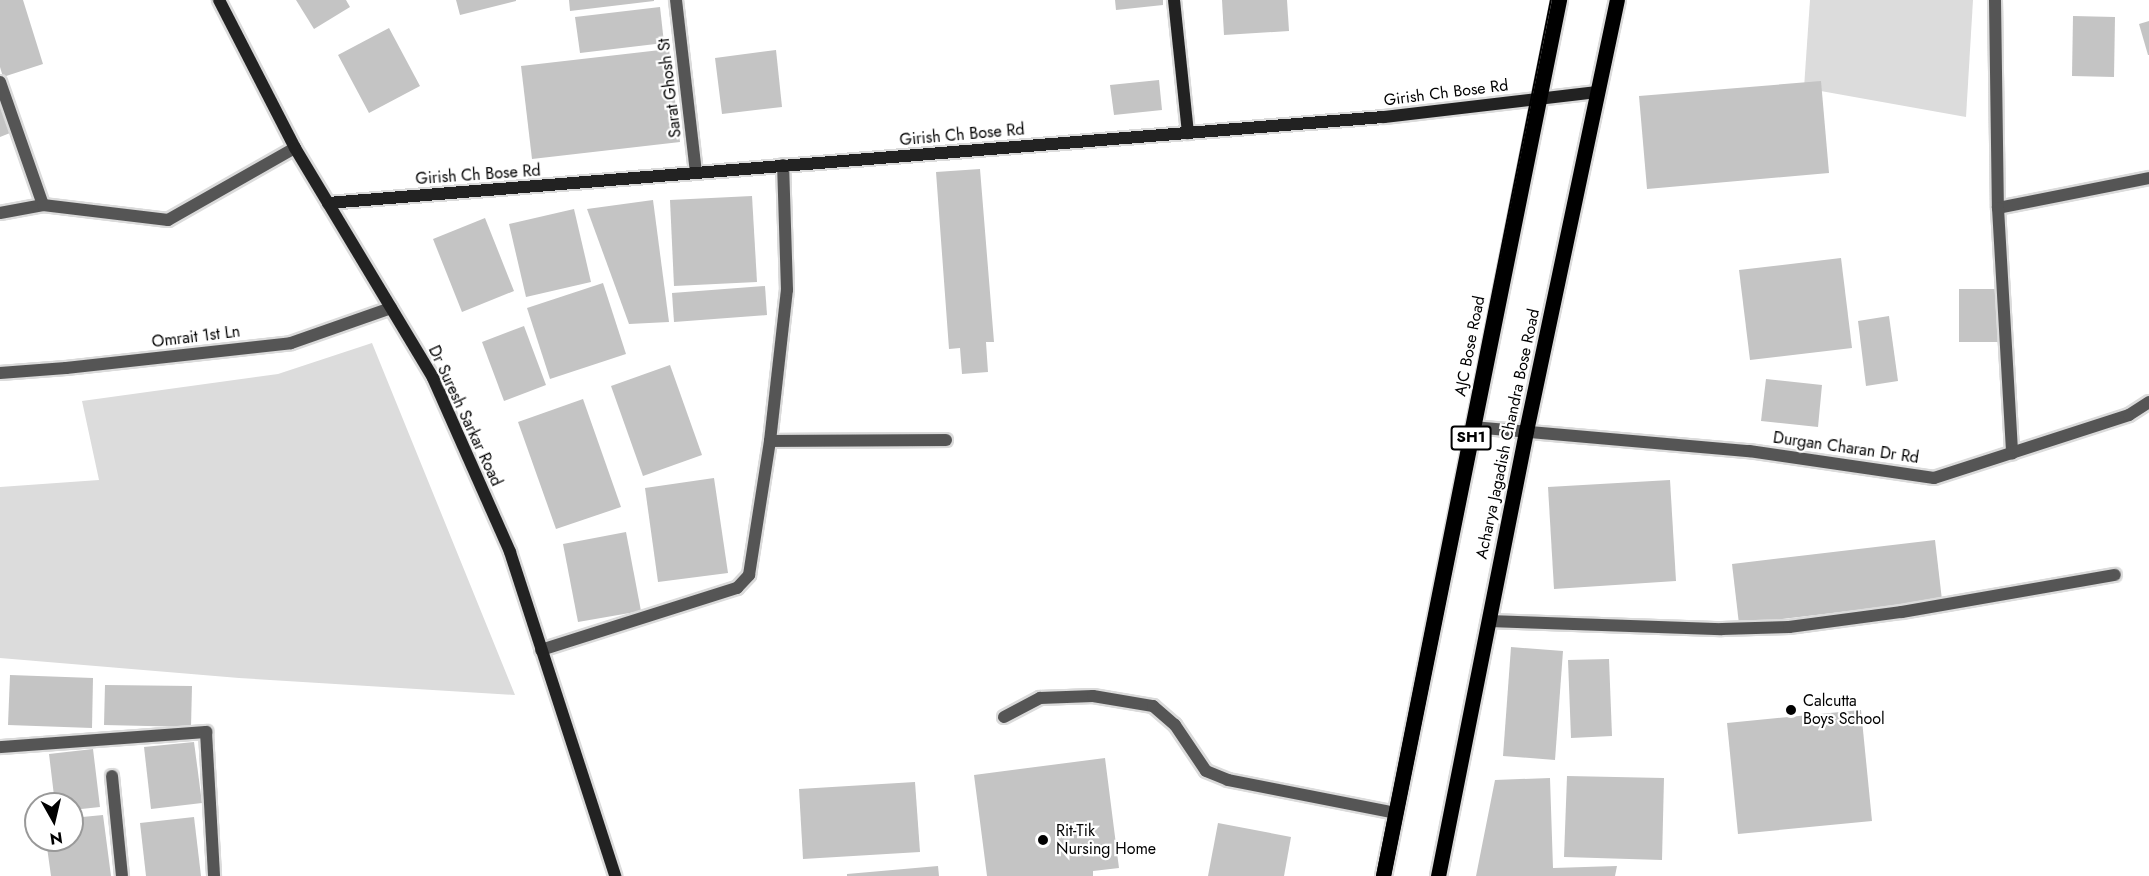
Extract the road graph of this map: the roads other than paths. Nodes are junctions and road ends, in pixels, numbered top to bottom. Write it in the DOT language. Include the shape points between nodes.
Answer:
graph roads {
  1 [pos="219,0"];
  2 [pos="676,0"];
  3 [pos="1174,0"];
  4 [pos="1559,0"];
  5 [pos="1617,0"];
  6 [pos="1995,0"];
  7 [pos="0,82"];
  8 [pos="1598,92"];
  9 [pos="1539,99"];
  10 [pos="1188,133"];
  11 [pos="295,148"];
  12 [pos="783,165"];
  13 [pos="696,173"];
  14 [pos="2149,178"];
  15 [pos="328,203"];
  16 [pos="43,205"];
  17 [pos="1998,208"];
  18 [pos="0,213"];
  19 [pos="392,308"];
  20 [pos="0,373"];
  21 [pos="2149,402"];
  22 [pos="1473,427"];
  23 [pos="1526,431"];
  24 [pos="946,440"];
  25 [pos="770,441"];
  26 [pos="2012,454"];
  27 [pos="2115,575"];
  28 [pos="1489,621"];
  29 [pos="541,650"];
  30 [pos="1004,717"];
  31 [pos="0,747"];
  32 [pos="112,777"];
  33 [pos="1396,813"];
  34 [pos="122,876"];
  35 [pos="214,876"];
  36 [pos="615,876"];
  37 [pos="1383,876"];
  38 [pos="1438,876"];
  1 -- 11 [label="street, Dr Suresh Sarkar Road"];
  2 -- 13 [label="street, Sarat Ghosh St"];
  3 -- 10 [label="street"];
  4 -- 9 [label="main road, AJC Bose Road / SH1"];
  5 -- 8 [label="main road, Acharya Jagadish Chandra Bose Road"];
  6 -- 17 [label="street"];
  7 -- 16 [label="street"];
  8 -- 9 [label="street, Girish Ch Bose Rd"];
  8 -- 23 [label="main road, Acharya Jagadish Chandra Bose Road"];
  9 -- 10 [label="street, Girish Ch Bose Rd"];
  9 -- 22 [label="main road, AJC Bose Road / SH1"];
  10 -- 12 [label="street, Girish Ch Bose Rd"];
  11 -- 15 [label="street, Dr Suresh Sarkar Road"];
  11 -- 16 [label="street" via="168,220"];
  12 -- 13 [label="street, Girish Ch Bose Rd"];
  12 -- 25 [label="street" via="787,290"];
  13 -- 15 [label="street, Girish Ch Bose Rd"];
  14 -- 17 [label="street"];
  15 -- 19 [label="street, Dr Suresh Sarkar Road"];
  16 -- 18 [label="street"];
  17 -- 26 [label="street"];
  19 -- 20 [label="street, Omrait 1st Ln" via="291,343"];
  19 -- 29 [label="street, Dr Suresh Sarkar Road" via="433,378 510,552"];
  21 -- 26 [label="street, Durgan Charan Dr Rd" via="2129,415"];
  22 -- 23 [label="street, Durgan Charan Dr Rd"];
  22 -- 33 [label="main road, AJC Bose Road / SH1"];
  23 -- 26 [label="street, Durgan Charan Dr Rd" via="1749,451 1934,478"];
  23 -- 28 [label="main road, Acharya Jagadish Chandra Bose Road"];
  24 -- 25 [label="street"];
  25 -- 29 [label="street" via="749,576 737,588"];
  27 -- 28 [label="street" via="1789,627 1722,629"];
  28 -- 38 [label="main road, Acharya Jagadish Chandra Bose Road"];
  29 -- 36 [label="street, Dr Suresh Sarkar Road"];
  30 -- 33 [label="street" via="1040,698 1093,696 1153,706 1175,724 1206,771 1228,780"];
  31 -- 35 [label="street" via="206,732"];
  32 -- 34 [label="street"];
  33 -- 37 [label="main road, AJC Bose Road / SH1"];
}
